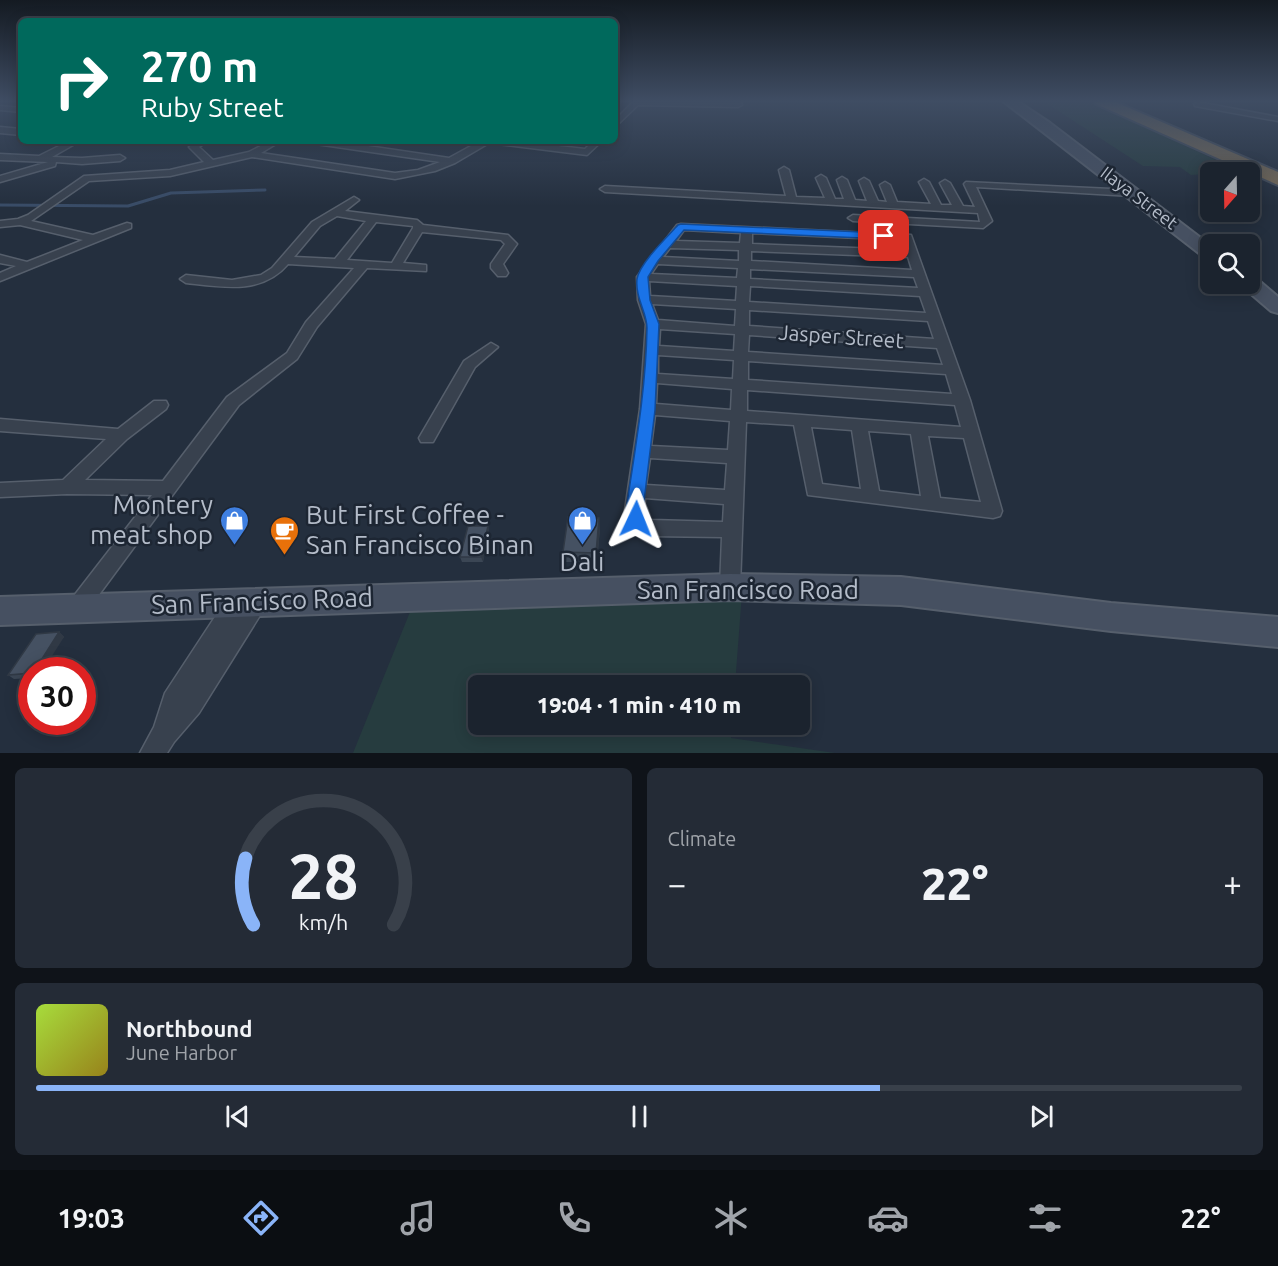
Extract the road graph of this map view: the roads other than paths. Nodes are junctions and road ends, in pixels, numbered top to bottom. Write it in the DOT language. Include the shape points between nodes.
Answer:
graph roads {
  1 [pos="1059,136"];
  2 [pos="1181,136"];
  3 [pos="1210,136"];
  4 [pos="70,144"];
  5 [pos="196,144"];
  6 [pos="271,144"];
  7 [pos="340,144"];
  8 [pos="481,144"];
  9 [pos="542,144"];
  10 [pos="595,144"];
  11 [pos="363,147"];
  12 [pos="252,153"];
  13 [pos="0,157"];
  14 [pos="120,158"];
  15 [pos="39,159"];
  16 [pos="63,161"];
  17 [pos="452,161"];
  18 [pos="210,163"];
  19 [pos="1278,164"];
  20 [pos="330,166"];
  21 [pos="784,170"];
  22 [pos="821,178"];
  23 [pos="0,179"];
  24 [pos="1278,179"];
  25 [pos="842,180"];
  26 [pos="864,181"];
  27 [pos="924,182"];
  28 [pos="945,183"];
  29 [pos="885,184"];
  30 [pos="605,189"];
  31 [pos="1132,193"];
  32 [pos="354,200"];
  33 [pos="792,200"];
  34 [pos="831,201"];
  35 [pos="851,203"];
  36 [pos="874,204"];
  37 [pos="894,205"];
  38 [pos="938,208"];
  39 [pos="958,209"];
  40 [pos="981,209"];
  41 [pos="335,212"];
  42 [pos="853,218"];
  43 [pos="373,219"];
  44 [pos="20,222"];
  45 [pos="0,224"];
  46 [pos="127,226"];
  47 [pos="419,228"];
  48 [pos="747,230"];
  49 [pos="94,239"];
  50 [pos="668,243"];
  51 [pos="1200,245"];
  52 [pos="745,247"];
  53 [pos="912,254"];
  54 [pos="0,259"];
  55 [pos="284,260"];
  56 [pos="654,260"];
  57 [pos="338,264"];
  58 [pos="363,265"];
  59 [pos="744,265"];
  60 [pos="28,266"];
  61 [pos="395,267"];
  62 [pos="422,268"];
  63 [pos="502,273"];
  64 [pos="919,274"];
  65 [pos="0,277"];
  66 [pos="643,277"];
  67 [pos="186,279"];
  68 [pos="744,283"];
  69 [pos="925,292"];
  70 [pos="1260,292"];
  71 [pos="644,300"];
  72 [pos="743,306"];
  73 [pos="1278,307"];
  74 [pos="933,317"];
  75 [pos="653,324"];
  76 [pos="740,330"];
  77 [pos="943,344"];
  78 [pos="491,347"];
  79 [pos="652,350"];
  80 [pos="741,355"];
  81 [pos="952,370"];
  82 [pos="650,378"];
  83 [pos="740,384"];
  84 [pos="962,400"];
  85 [pos="160,405"];
  86 [pos="648,410"];
  87 [pos="738,416"];
  88 [pos="802,422"];
  89 [pos="0,425"];
  90 [pos="859,425"];
  91 [pos="919,430"];
  92 [pos="970,433"];
  93 [pos="121,435"];
  94 [pos="427,438"];
  95 [pos="642,452"];
  96 [pos="736,457"];
  97 [pos="67,487"];
  98 [pos="166,488"];
  99 [pos="0,490"];
  100 [pos="637,491"];
  101 [pos="871,496"];
  102 [pos="734,498"];
  103 [pos="932,504"];
  104 [pos="733,530"];
  105 [pos="730,587"];
  106 [pos="248,601"];
  107 [pos="77,608"];
  108 [pos="0,611"];
  109 [pos="1278,632"];
  110 [pos="159,743"];
  1 -- 31 [label="main road, Ilaya Street"];
  2 -- 24 [label="highway"];
  3 -- 19 [label="highway"];
  4 -- 15 [label="street"];
  5 -- 18 [label="street" via="193,147"];
  6 -- 12 [label="street"];
  7 -- 11 [label="street"];
  8 -- 17 [label="street"];
  9 -- 10 [label="street" via="587,152"];
  11 -- 17 [label="street"];
  11 -- 20 [label="street"];
  12 -- 18 [label="street"];
  12 -- 20 [label="street"];
  13 -- 15 [label="street"];
  14 -- 16 [label="street"];
  15 -- 16 [label="street"];
  16 -- 23 [label="street"];
  17 -- 20 [label="street" via="408,175"];
  18 -- 44 [label="street" via="158,175 87,178"];
  21 -- 33 [label="street"];
  22 -- 34 [label="street"];
  25 -- 35 [label="street"];
  26 -- 36 [label="street"];
  27 -- 38 [label="street"];
  28 -- 39 [label="street"];
  29 -- 37 [label="street"];
  30 -- 33 [label="street"];
  31 -- 40 [label="street" via="969,184"];
  31 -- 51 [label="main road, Ilaya Street"];
  32 -- 41 [label="street"];
  33 -- 34 [label="street"];
  34 -- 35 [label="street"];
  35 -- 36 [label="street"];
  36 -- 37 [label="street"];
  37 -- 38 [label="street"];
  38 -- 39 [label="street"];
  39 -- 40 [label="street"];
  40 -- 42 [label="street" via="987,221 983,225"];
  41 -- 43 [label="street"];
  41 -- 55 [label="street" via="316,224"];
  43 -- 47 [label="street" via="413,222"];
  43 -- 57 [label="street"];
  44 -- 45 [label="street"];
  44 -- 49 [label="street"];
  46 -- 49 [label="street"];
  47 -- 61 [label="street"];
  47 -- 63 [label="street" via="504,237 511,244 497,264"];
  48 -- 50 [label="street" via="681,227"];
  48 -- 52 [label="street"];
  48 -- 53 [label="street" via="907,237"];
  49 -- 60 [label="street"];
  50 -- 52 [label="street"];
  50 -- 56 [label="street"];
  52 -- 53 [label="street"];
  52 -- 59 [label="street"];
  53 -- 64 [label="street"];
  54 -- 60 [label="street"];
  55 -- 57 [label="street"];
  55 -- 67 [label="street" via="276,271 242,285"];
  56 -- 59 [label="street"];
  56 -- 66 [label="street"];
  57 -- 58 [label="street"];
  58 -- 61 [label="street"];
  58 -- 98 [label="street" via="311,324 292,356 233,401"];
  59 -- 64 [label="street"];
  59 -- 68 [label="street"];
  60 -- 65 [label="street"];
  61 -- 62 [label="street"];
  64 -- 69 [label="street"];
  66 -- 68 [label="street"];
  66 -- 71 [label="street"];
  68 -- 69 [label="street"];
  68 -- 72 [label="street"];
  69 -- 74 [label="street"];
  70 -- 73 [label="main road"];
  71 -- 72 [label="street"];
  71 -- 75 [label="street"];
  72 -- 74 [label="street"];
  72 -- 76 [label="street"];
  74 -- 77 [label="street"];
  75 -- 76 [label="street, Jasper Street"];
  75 -- 79 [label="street"];
  76 -- 77 [label="street, Jasper Street"];
  76 -- 80 [label="street"];
  77 -- 81 [label="street"];
  78 -- 94 [label="street" via="469,364"];
  79 -- 80 [label="street"];
  79 -- 82 [label="street"];
  80 -- 81 [label="street"];
  80 -- 83 [label="street"];
  81 -- 84 [label="street"];
  82 -- 83 [label="street"];
  82 -- 86 [label="street"];
  83 -- 84 [label="street"];
  83 -- 87 [label="street"];
  84 -- 92 [label="street"];
  85 -- 93 [label="street"];
  86 -- 87 [label="street"];
  86 -- 95 [label="street"];
  87 -- 88 [label="street"];
  87 -- 96 [label="street"];
  88 -- 90 [label="street"];
  88 -- 101 [label="street" via="814,490"];
  89 -- 93 [label="street"];
  90 -- 91 [label="street"];
  90 -- 101 [label="street"];
  91 -- 92 [label="street"];
  91 -- 103 [label="street"];
  92 -- 103 [label="street" via="993,511"];
  93 -- 97 [label="street"];
  95 -- 96 [label="street"];
  95 -- 100 [label="street"];
  96 -- 102 [label="street"];
  97 -- 98 [label="street"];
  97 -- 99 [label="street"];
  98 -- 107 [label="street"];
  100 -- 102 [label="street"];
  100 -- 104 [label="street" via="634,510 639,524 650,528"];
  101 -- 103 [label="street"];
  102 -- 104 [label="street"];
  104 -- 105 [label="street"];
  105 -- 106 [label="main road, San Francisco Road"];
  105 -- 109 [label="main road, San Francisco Road" via="901,591 1111,617"];
  106 -- 107 [label="main road, San Francisco Road"];
  106 -- 110 [label="street" via="191,705"];
  107 -- 108 [label="main road, San Francisco Road"];
}
